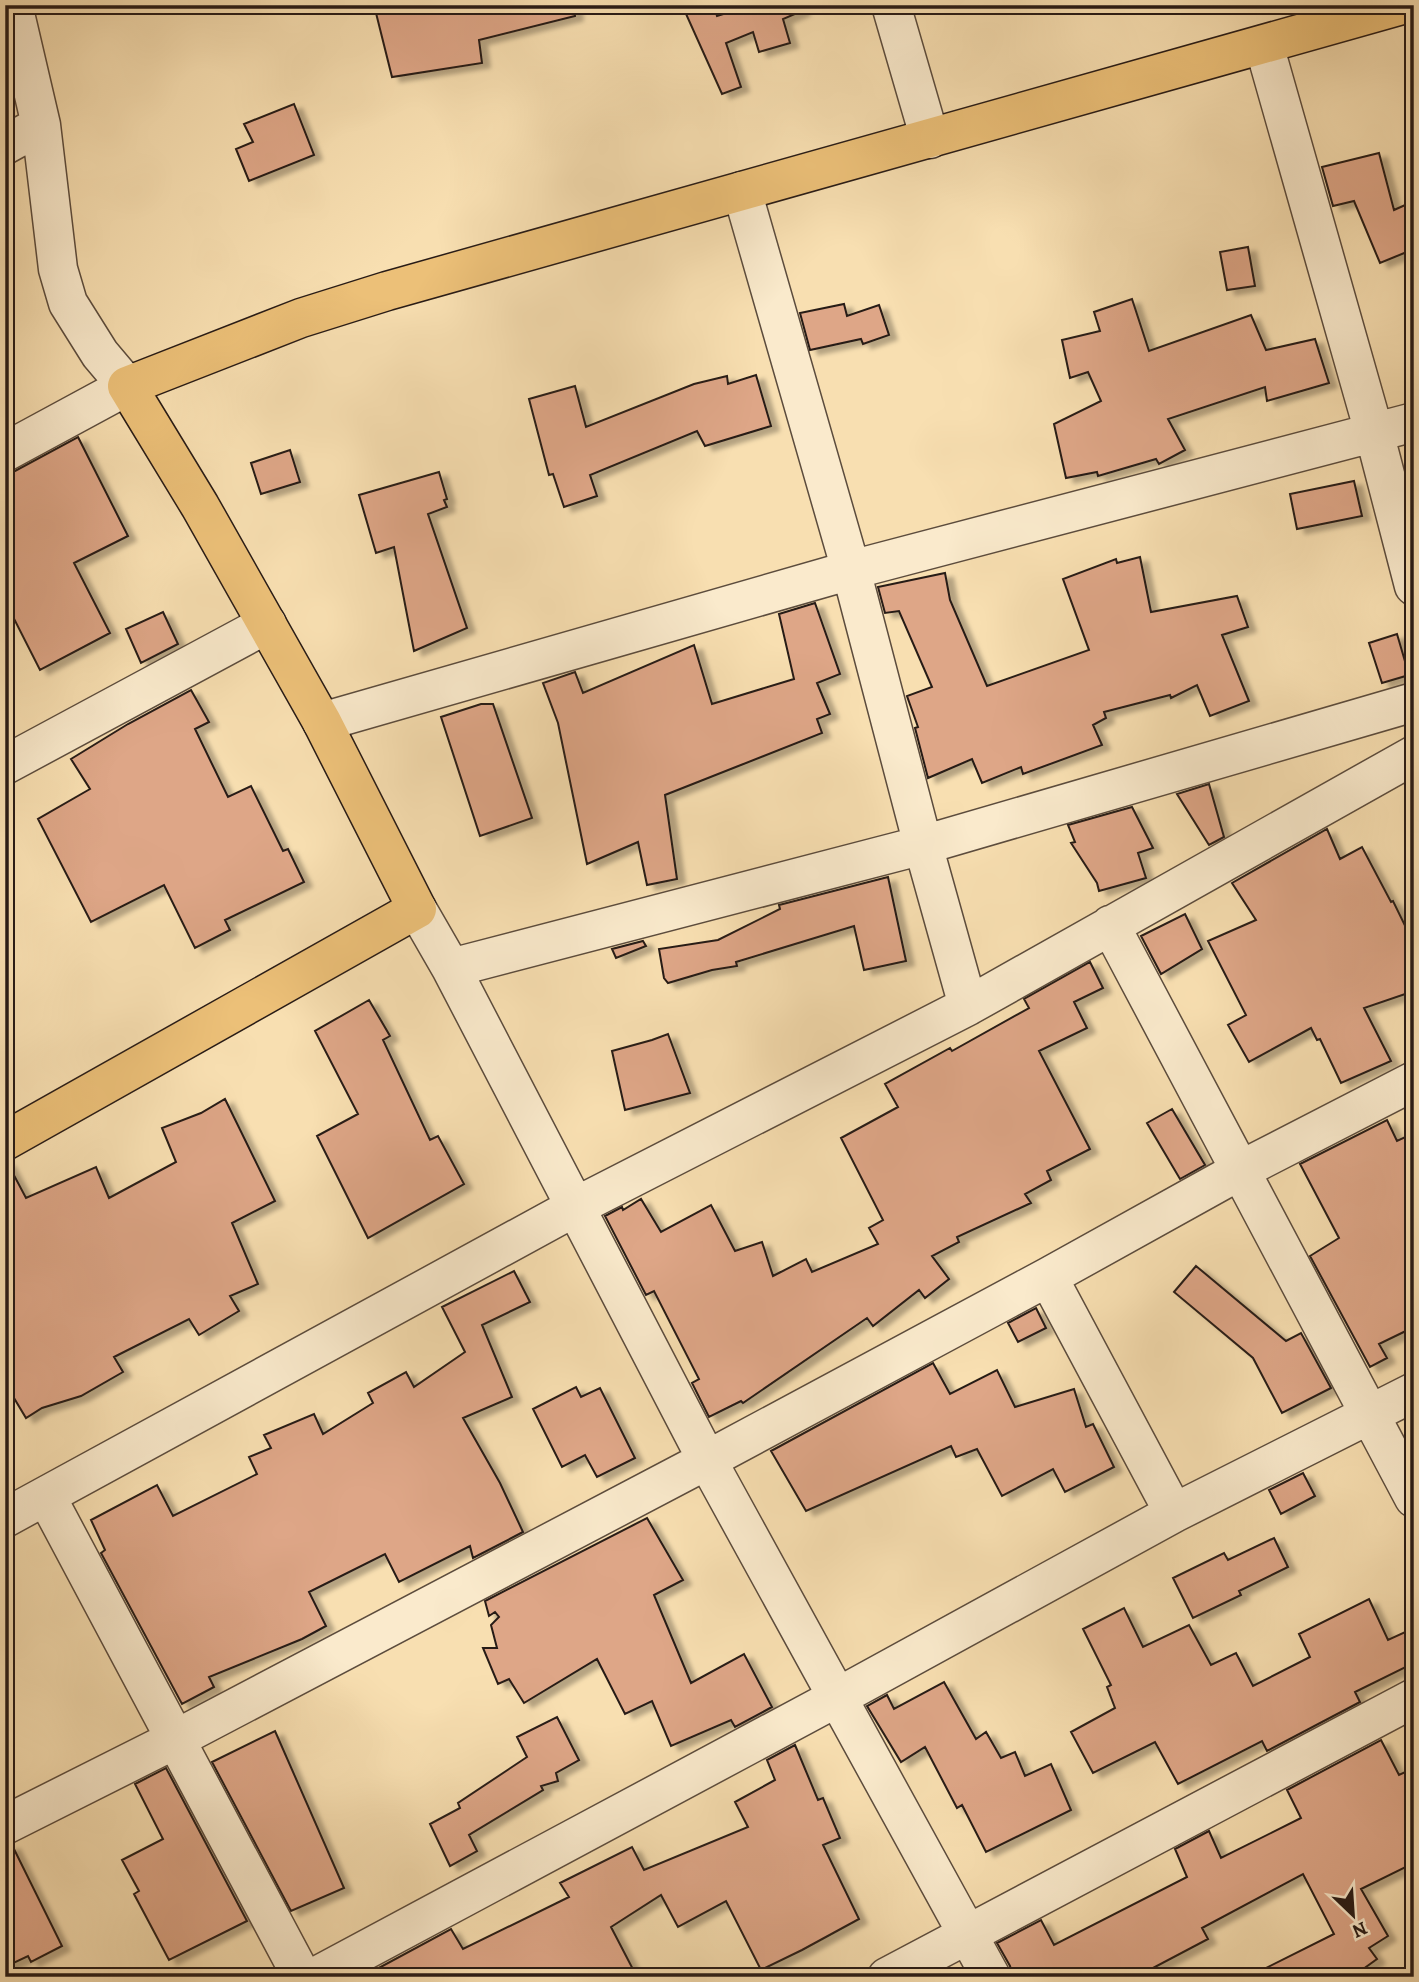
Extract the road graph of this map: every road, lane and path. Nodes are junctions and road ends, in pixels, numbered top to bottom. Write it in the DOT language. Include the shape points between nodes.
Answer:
graph roads {
  1 [pos="13,5"];
  2 [pos="891,5"];
  3 [pos="1402,5"];
  4 [pos="1264,45"];
  5 [pos="41,125"];
  6 [pos="930,139"];
  7 [pos="5,145"];
  8 [pos="742,191"];
  9 [pos="127,386"];
  10 [pos="1414,422"];
  11 [pos="1374,432"];
  12 [pos="5,453"];
  13 [pos="851,570"];
  14 [pos="1414,586"];
  15 [pos="267,624"];
  16 [pos="1414,702"];
  17 [pos="322,722"];
  18 [pos="1414,755"];
  19 [pos="5,765"];
  20 [pos="923,845"];
  21 [pos="416,909"];
  22 [pos="1110,925"];
  23 [pos="451,968"];
  24 [pos="968,1006"];
  25 [pos="1414,1082"];
  26 [pos="5,1142"];
  27 [pos="1239,1171"];
  28 [pos="575,1207"];
  29 [pos="1048,1276"];
  30 [pos="1414,1392"];
  31 [pos="1370,1415"];
  32 [pos="707,1460"];
  33 [pos="46,1496"];
  34 [pos="1414,1498"];
  35 [pos="1174,1513"];
  36 [pos="5,1518"];
  37 [pos="838,1697"];
  38 [pos="1414,1698"];
  39 [pos="176,1739"];
  40 [pos="5,1825"];
  41 [pos="967,1934"];
  42 [pos="302,1977"];
  43 [pos="315,1977"];
  44 [pos="887,1977"];
  45 [pos="991,1977"];
  1 -- 5 [label="street"];
  2 -- 6 [label="street"];
  3 -- 4 [label="main road"];
  4 -- 6 [label="main road"];
  4 -- 11 [label="street"];
  5 -- 7 [label="street"];
  5 -- 9 [label="street" via="58,269 68,303"];
  6 -- 8 [label="main road"];
  8 -- 9 [label="main road" via="301,318"];
  8 -- 13 [label="street"];
  9 -- 12 [label="street"];
  9 -- 15 [label="main road"];
  10 -- 11 [label="street"];
  11 -- 13 [label="street"];
  11 -- 14 [label="street"];
  13 -- 17 [label="street"];
  13 -- 20 [label="street"];
  15 -- 17 [label="main road"];
  15 -- 19 [label="street"];
  16 -- 20 [label="street"];
  17 -- 21 [label="main road"];
  18 -- 22 [label="street"];
  20 -- 23 [label="street"];
  20 -- 24 [label="street"];
  21 -- 23 [label="street"];
  21 -- 26 [label="main road"];
  22 -- 24 [label="street"];
  22 -- 27 [label="street"];
  23 -- 28 [label="street"];
  24 -- 28 [label="street"];
  25 -- 27 [label="street"];
  27 -- 29 [label="street"];
  27 -- 31 [label="street"];
  28 -- 32 [label="street"];
  28 -- 33 [label="street"];
  29 -- 32 [label="street"];
  29 -- 35 [label="street"];
  30 -- 31 [label="street"];
  31 -- 34 [label="street"];
  31 -- 35 [label="street"];
  32 -- 37 [label="street"];
  32 -- 39 [label="street"];
  33 -- 36 [label="street"];
  33 -- 39 [label="street"];
  35 -- 37 [label="street"];
  37 -- 41 [label="street"];
  37 -- 43 [label="street"];
  38 -- 41 [label="street"];
  39 -- 40 [label="street"];
  39 -- 42 [label="street"];
  41 -- 44 [label="street"];
  41 -- 45 [label="street"];
}
